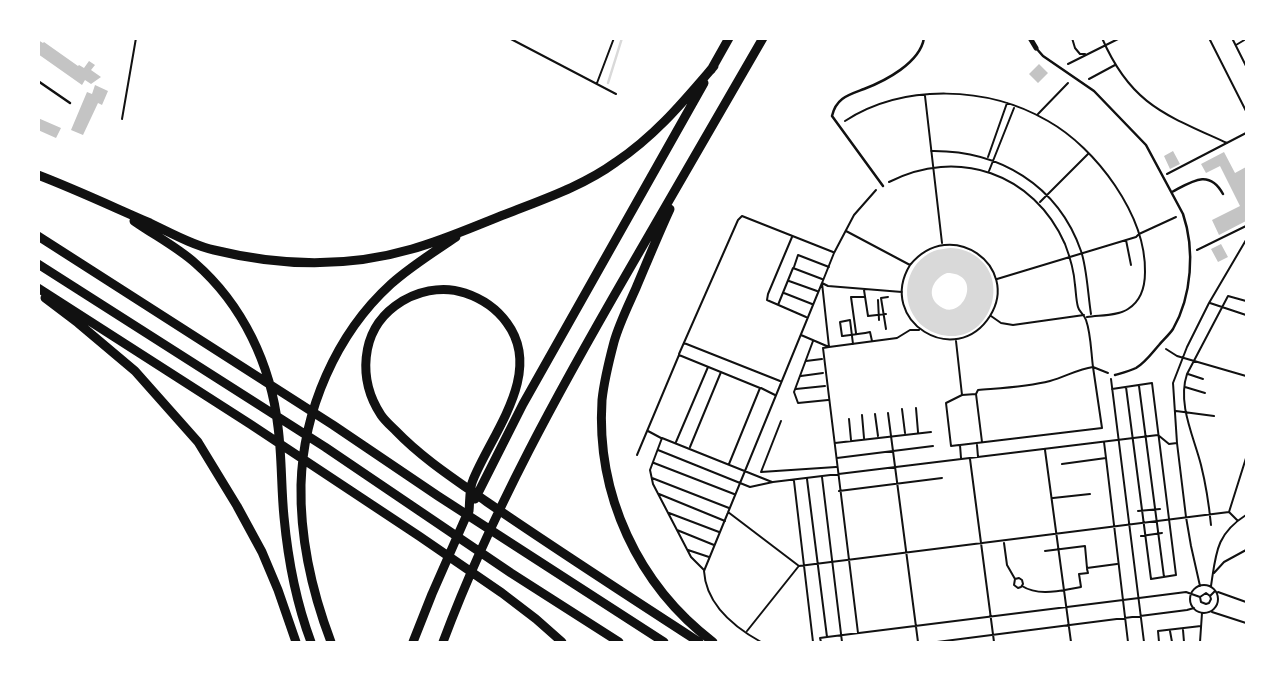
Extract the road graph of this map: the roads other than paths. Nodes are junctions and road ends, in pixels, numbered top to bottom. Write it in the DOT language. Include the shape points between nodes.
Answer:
graph roads {
  1 [pos="729,38"];
  2 [pos="763,38"];
  3 [pos="924,38"];
  4 [pos="1030,38"];
  5 [pos="1036,48"];
  6 [pos="713,66"];
  7 [pos="38,81"];
  8 [pos="70,103"];
  9 [pos="687,170"];
  10 [pos="38,176"];
  11 [pos="883,186"];
  12 [pos="1172,192"];
  13 [pos="1223,194"];
  14 [pos="116,208"];
  15 [pos="472,227"];
  16 [pos="38,236"];
  17 [pos="38,264"];
  18 [pos="38,290"];
  19 [pos="1115,375"];
  20 [pos="469,511"];
  21 [pos="464,588"];
  22 [pos="296,642"];
  23 [pos="311,642"];
  24 [pos="331,642"];
  25 [pos="413,642"];
  26 [pos="443,642"];
  27 [pos="450,642"];
  28 [pos="562,642"];
  29 [pos="618,642"];
  30 [pos="664,642"];
  31 [pos="699,642"];
  32 [pos="713,642"];
  1 -- 6 [label="highway"];
  2 -- 9 [label="highway"];
  3 -- 11 [label="lane" via="920,51 905,67 853,92 834,108 832,116"];
  4 -- 5 [label="street"];
  5 -- 12 [label="lane" via="1114,110 1146,145"];
  6 -- 15 [label="highway" via="667,121 617,162 565,191"];
  6 -- 20 [label="highway" via="523,404"];
  7 -- 8 [label="lane"];
  9 -- 21 [label="highway" via="557,398"];
  9 -- 32 [label="highway" via="615,339 602,399 603,433 612,495 629,541 672,606"];
  10 -- 14 [label="highway"];
  12 -- 13 [label="lane" via="1202,178"];
  12 -- 19 [label="lane" via="1187,224 1190,254 1183,307 1172,330 1143,363"];
  14 -- 15 [label="highway" via="210,249 291,263 380,257"];
  14 -- 23 [label="highway" via="196,264 220,289 255,342 273,395 290,563"];
  15 -- 24 [label="highway" via="414,265 369,307 341,345 319,395 305,449 301,500 309,568"];
  16 -- 30 [label="highway"];
  17 -- 29 [label="highway" via="326,447"];
  18 -- 22 [label="highway" via="135,371 198,442 262,552"];
  18 -- 28 [label="highway" via="419,536 502,593"];
  20 -- 25 [label="highway"];
  20 -- 31 [label="highway" via="472,482 519,380 520,349 513,332 493,308 474,296 444,289 414,295 390,310 374,331 367,379 382,417 411,447 448,474 530,531"];
  21 -- 26 [label="highway"];
  21 -- 27 [label="highway"];
}
